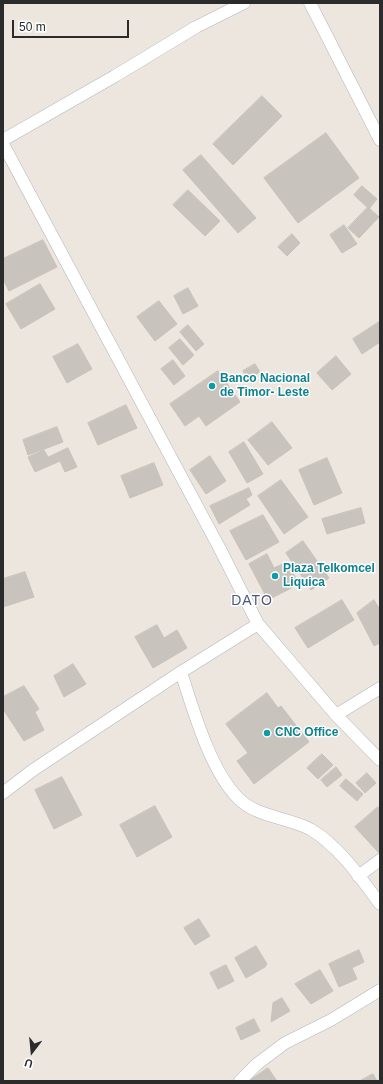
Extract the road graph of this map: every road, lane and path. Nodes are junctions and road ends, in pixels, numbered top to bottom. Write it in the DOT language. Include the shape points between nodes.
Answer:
graph roads {
  1 [pos="244,3"];
  2 [pos="310,3"];
  3 [pos="3,140"];
  4 [pos="380,140"];
  5 [pos="3,144"];
  6 [pos="258,624"];
  7 [pos="181,672"];
  8 [pos="380,688"];
  9 [pos="336,715"];
  10 [pos="380,760"];
  11 [pos="3,793"];
  12 [pos="380,860"];
  13 [pos="358,876"];
  14 [pos="380,904"];
  15 [pos="380,990"];
  16 [pos="240,1081"];
  1 -- 3 [label="street" via="196,27"];
  2 -- 4 [label="street"];
  5 -- 6 [label="street" via="217,542"];
  6 -- 7 [label="street"];
  6 -- 9 [label="street"];
  7 -- 11 [label="street" via="33,770"];
  7 -- 13 [label="street" via="204,739 225,783 239,799 255,810 309,829 332,845"];
  8 -- 9 [label="street"];
  9 -- 10 [label="street"];
  12 -- 13 [label="street"];
  13 -- 14 [label="street"];
  15 -- 16 [label="street" via="331,1020 285,1043 257,1064"];
}
